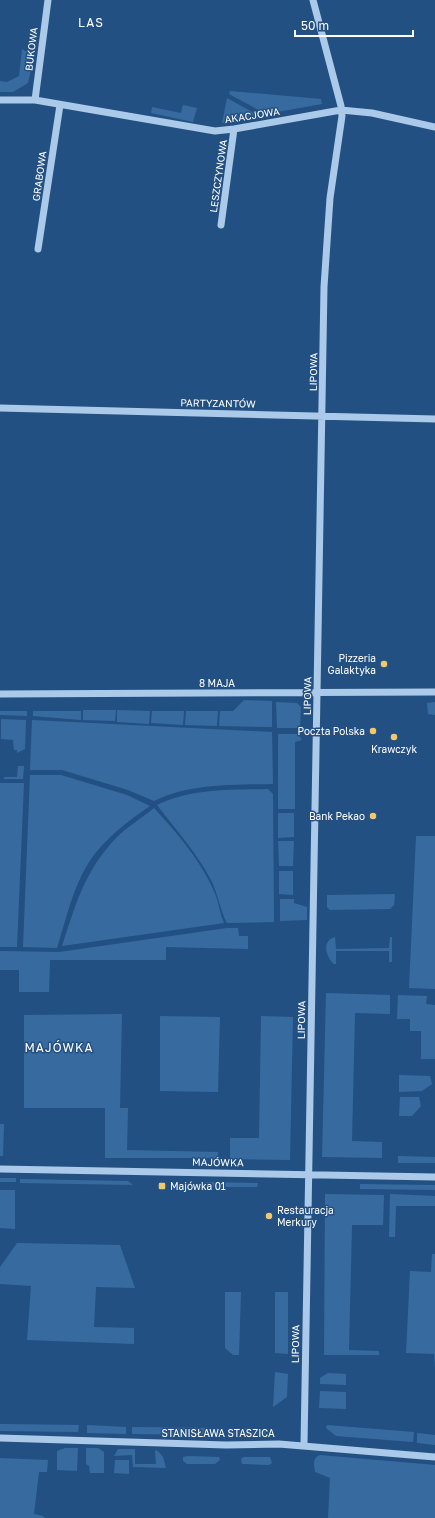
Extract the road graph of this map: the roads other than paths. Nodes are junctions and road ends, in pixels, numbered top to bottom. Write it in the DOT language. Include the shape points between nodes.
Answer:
graph roads {
  1 [pos="48,0"];
  2 [pos="313,0"];
  3 [pos="0,100"];
  4 [pos="35,100"];
  5 [pos="60,105"];
  6 [pos="341,110"];
  7 [pos="435,127"];
  8 [pos="234,129"];
  9 [pos="221,225"];
  10 [pos="38,249"];
  11 [pos="0,408"];
  12 [pos="323,416"];
  13 [pos="435,419"];
  14 [pos="317,692"];
  15 [pos="435,692"];
  16 [pos="0,694"];
  17 [pos="0,1169"];
  18 [pos="308,1174"];
  19 [pos="435,1176"];
  20 [pos="0,1438"];
  21 [pos="304,1445"];
  22 [pos="435,1457"];
  1 -- 4 [label="street, BUKOWA"];
  2 -- 6 [label="street, LIPOWA"];
  3 -- 4 [label="street, AKACJOWA"];
  4 -- 5 [label="street, AKACJOWA"];
  5 -- 8 [label="street, AKACJOWA" via="215,131"];
  5 -- 10 [label="street, GRABOWA"];
  6 -- 7 [label="street, AKACJOWA" via="372,113"];
  6 -- 8 [label="street, AKACJOWA"];
  6 -- 12 [label="street, LIPOWA" via="326,245"];
  8 -- 9 [label="street, LESZCZYNOWA"];
  11 -- 12 [label="street, PARTYZANTÓW"];
  12 -- 13 [label="street, PARTYZANTÓW"];
  12 -- 14 [label="street, LIPOWA"];
  14 -- 15 [label="street, 8 MAJA"];
  14 -- 16 [label="street, 8 MAJA"];
  14 -- 18 [label="street, LIPOWA"];
  17 -- 18 [label="street, MAJÓWKA"];
  18 -- 19 [label="street, MAJÓWKA"];
  18 -- 21 [label="street, LIPOWA"];
  20 -- 21 [label="street, STANISŁAWA STASZICA"];
  21 -- 22 [label="street, STANISŁAWA STASZICA"];
}
